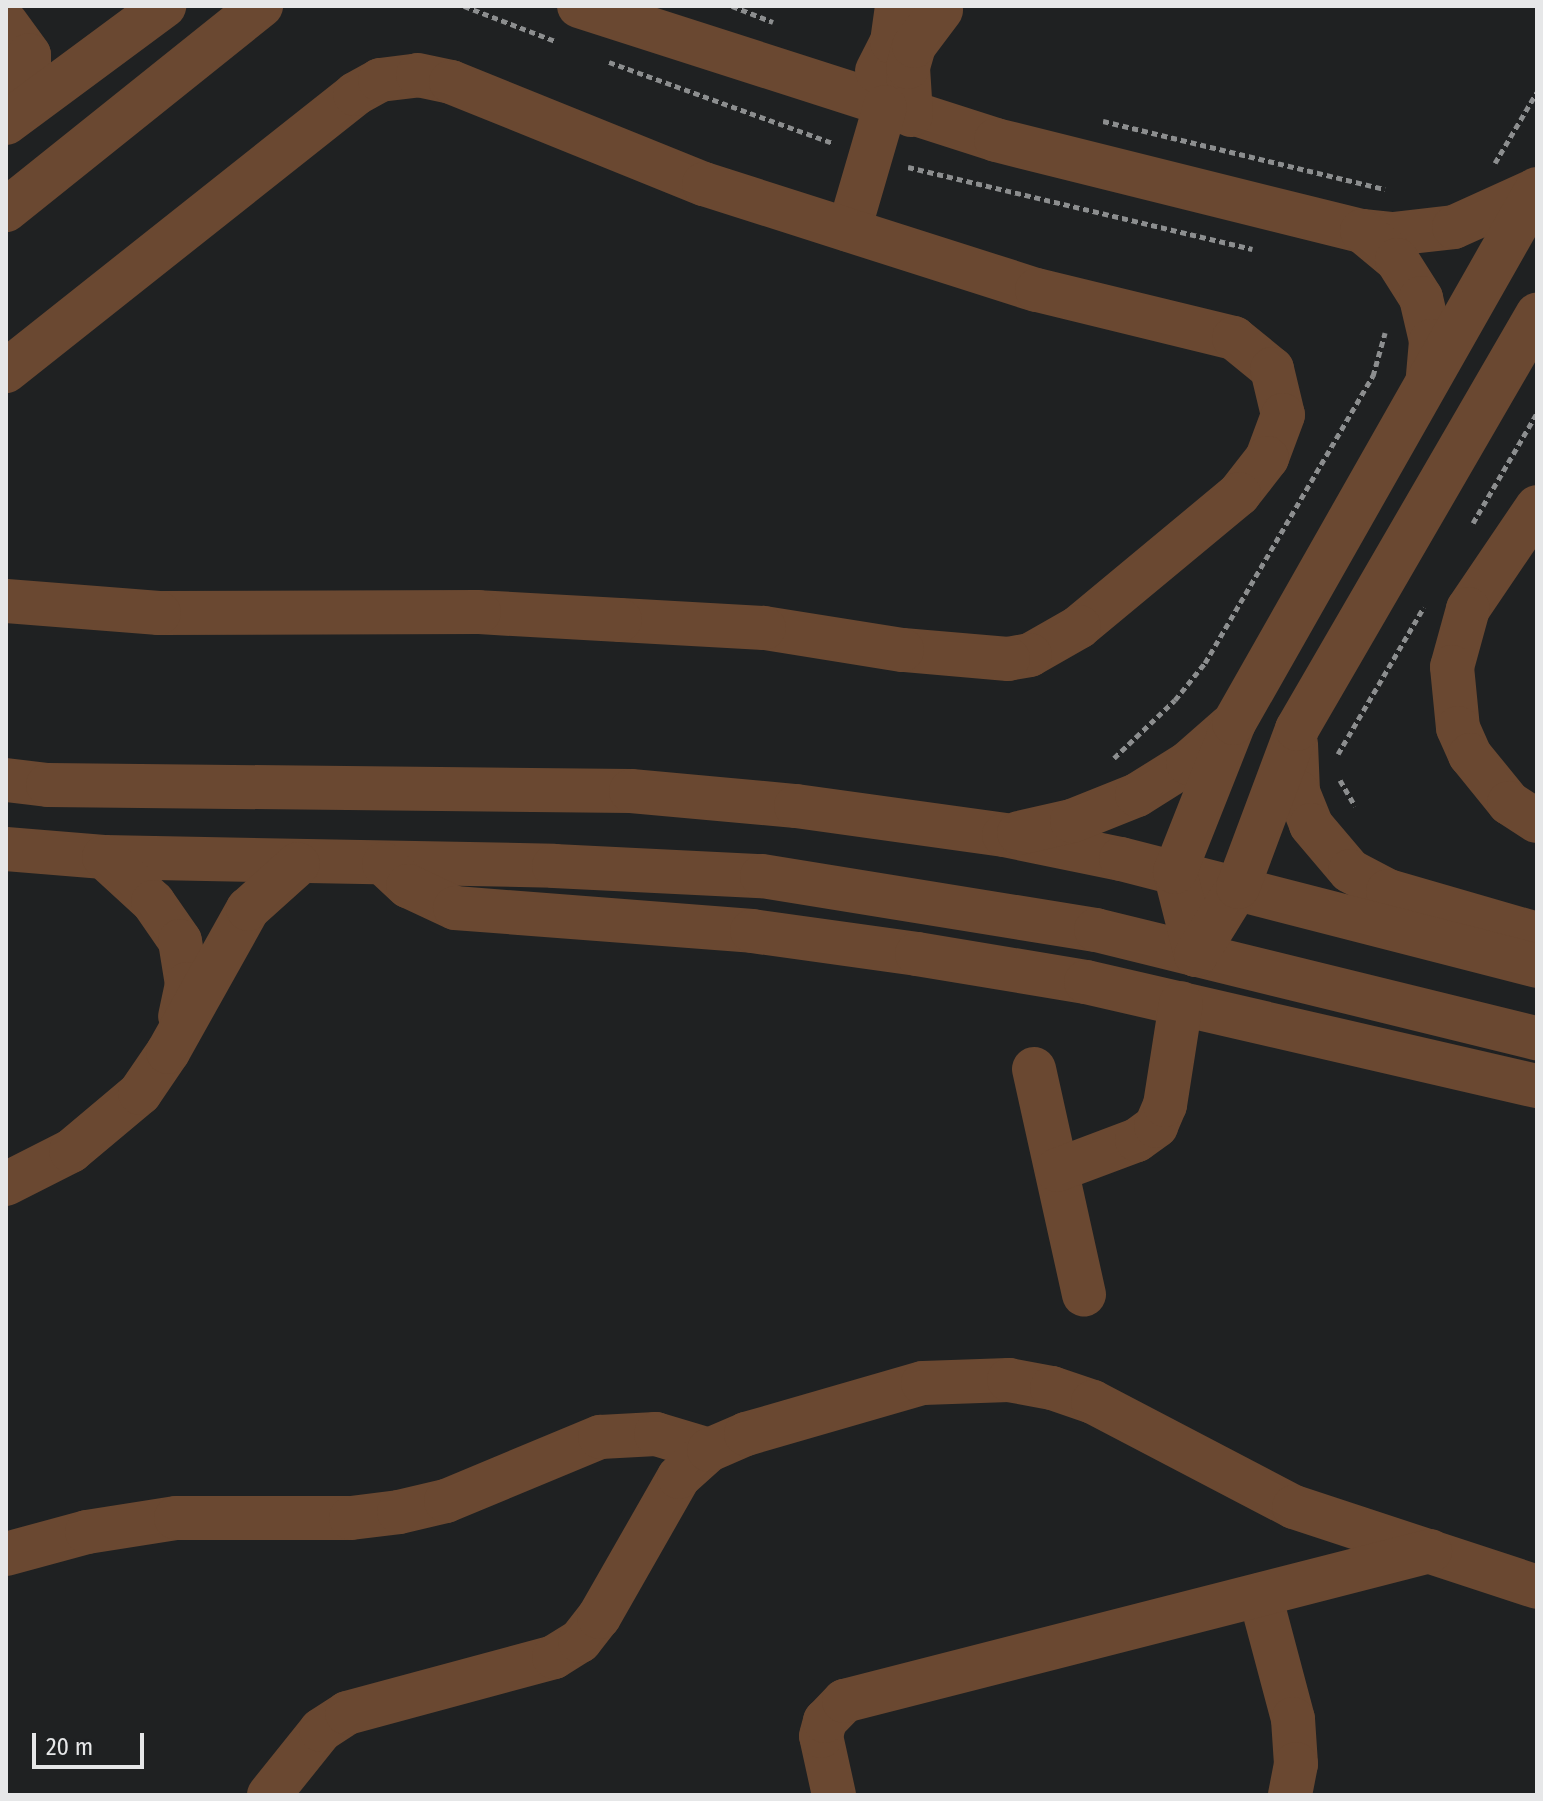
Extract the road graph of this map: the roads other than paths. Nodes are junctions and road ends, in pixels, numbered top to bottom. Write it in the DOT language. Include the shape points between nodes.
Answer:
graph roads {
  1 [pos="29,6"];
  2 [pos="164,6"];
  3 [pos="261,6"];
  4 [pos="897,6"];
  5 [pos="585,7"];
  6 [pos="930,7"];
  7 [pos="6,23"];
  8 [pos="91,60"];
  9 [pos="883,106"];
  10 [pos="17,114"];
  11 [pos="1537,190"];
  12 [pos="6,210"];
  13 [pos="849,230"];
  14 [pos="1362,231"];
  15 [pos="1537,315"];
  16 [pos="6,371"];
  17 [pos="1427,385"];
  18 [pos="1537,507"];
  19 [pos="6,601"];
  20 [pos="1234,723"];
  21 [pos="1297,729"];
  22 [pos="27,783"];
  23 [pos="6,794"];
  24 [pos="1537,821"];
  25 [pos="1004,835"];
  26 [pos="6,849"];
  27 [pos="104,857"];
  28 [pos="298,864"];
  29 [pos="384,864"];
  30 [pos="1175,872"];
  31 [pos="1238,887"];
  32 [pos="1537,934"];
  33 [pos="1196,955"];
  34 [pos="1537,966"];
  35 [pos="1181,1003"];
  36 [pos="1537,1038"];
  37 [pos="168,1052"];
  38 [pos="1034,1069"];
  39 [pos="1537,1086"];
  40 [pos="1057,1170"];
  41 [pos="6,1184"];
  42 [pos="1084,1295"];
  43 [pos="709,1450"];
  44 [pos="1433,1550"];
  45 [pos="6,1554"];
  46 [pos="1537,1587"];
  47 [pos="1260,1595"];
  48 [pos="269,1795"];
  49 [pos="834,1795"];
  50 [pos="1290,1795"];
  1 -- 8 [label="street" via="57,41"];
  2 -- 8 [label="street"];
  3 -- 12 [label="street"];
  4 -- 9 [label="street" via="885,59"];
  5 -- 9 [label="street"];
  6 -- 9 [label="street" via="908,67"];
  7 -- 10 [label="street" via="29,55"];
  8 -- 10 [label="street"];
  9 -- 13 [label="street"];
  9 -- 14 [label="street"];
  11 -- 14 [label="street" via="1454,227 1393,234"];
  11 -- 17 [label="street"];
  13 -- 16 [label="street" via="704,184 435,77 398,75 355,94"];
  13 -- 19 [label="street" via="1037,290 1249,346 1272,369 1282,399 1277,438 1267,458 1239,494 1079,627 1030,655 1008,659 902,650 764,628 479,612 159,613"];
  14 -- 17 [label="street" via="1397,260 1421,298 1431,341"];
  15 -- 21 [label="street"];
  17 -- 20 [label="street"];
  18 -- 24 [label="street" via="1468,609 1452,667 1455,713 1470,755 1509,803"];
  20 -- 25 [label="street" via="1188,763 1137,795 1072,821"];
  20 -- 30 [label="street"];
  21 -- 31 [label="street"];
  21 -- 32 [label="street" via="1298,792 1317,838 1350,871 1388,891"];
  22 -- 23 [label="street"];
  22 -- 25 [label="street" via="631,791 796,806"];
  25 -- 30 [label="street"];
  26 -- 27 [label="street"];
  27 -- 28 [label="street"];
  27 -- 37 [label="street" via="162,911 180,941 187,984"];
  28 -- 29 [label="street"];
  28 -- 37 [label="street" via="248,909"];
  29 -- 33 [label="street" via="762,876 1096,930"];
  29 -- 35 [label="street" via="408,886 455,908 834,941"];
  30 -- 31 [label="street"];
  30 -- 33 [label="street"];
  31 -- 33 [label="street"];
  31 -- 34 [label="street"];
  33 -- 36 [label="street"];
  35 -- 39 [label="street"];
  35 -- 40 [label="street" via="1165,1105 1156,1126 1137,1140"];
  37 -- 41 [label="street" via="140,1093 106,1124 71,1151"];
  38 -- 40 [label="street"];
  40 -- 42 [label="street"];
  43 -- 44 [label="street" via="746,1434 923,1383 1009,1380 1093,1402 1294,1507"];
  43 -- 45 [label="street" via="656,1434 600,1437 457,1497 399,1512 351,1518 176,1518 87,1532"];
  43 -- 48 [label="street" via="679,1477 580,1641 554,1657 347,1713 321,1730"];
  44 -- 46 [label="street"];
  44 -- 47 [label="street"];
  47 -- 49 [label="street" via="844,1701 825,1721 821,1736"];
  47 -- 50 [label="street" via="1294,1731 1296,1764"];
}
